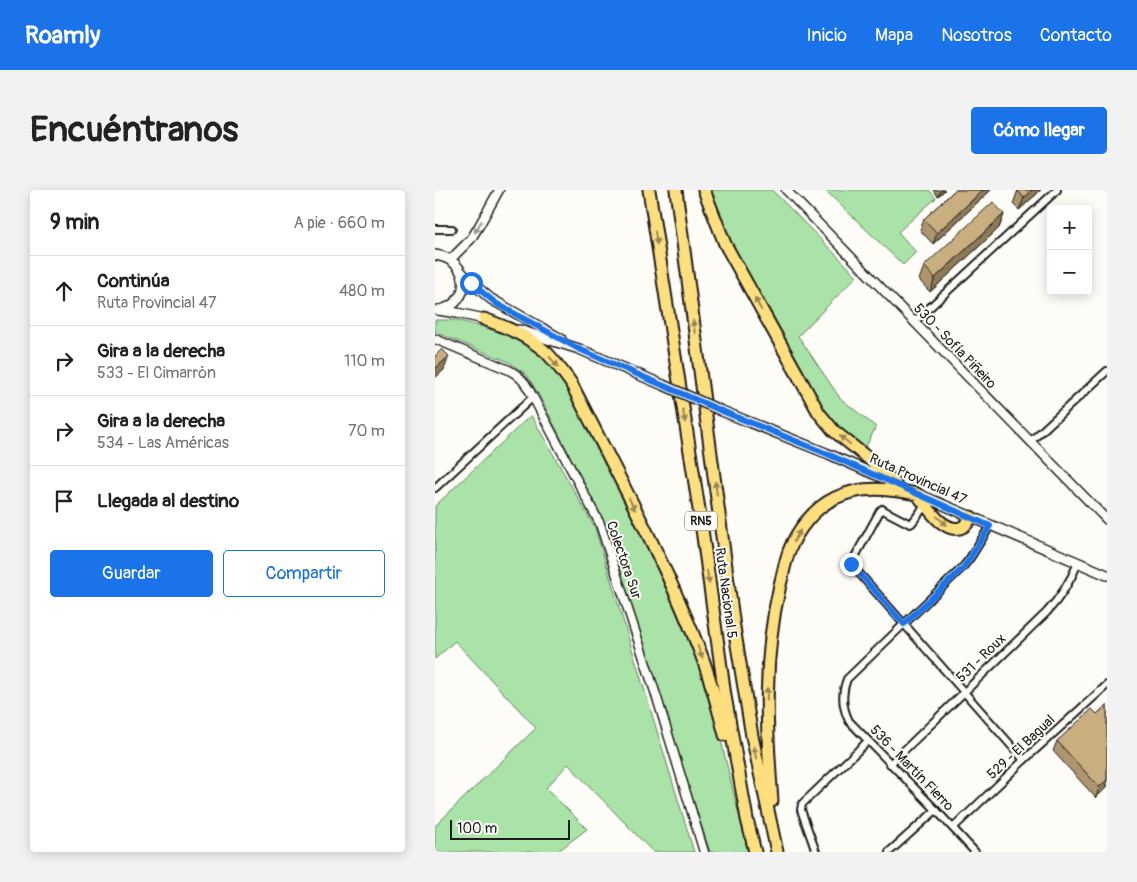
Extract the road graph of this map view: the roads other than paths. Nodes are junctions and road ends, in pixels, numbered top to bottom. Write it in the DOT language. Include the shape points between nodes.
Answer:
graph roads {
  1 [pos="499,190"];
  2 [pos="649,190"];
  3 [pos="676,190"];
  4 [pos="704,190"];
  5 [pos="786,190"];
  6 [pos="1057,190"];
  7 [pos="452,228"];
  8 [pos="435,229"];
  9 [pos="435,255"];
  10 [pos="451,259"];
  11 [pos="461,272"];
  12 [pos="437,310"];
  13 [pos="484,318"];
  14 [pos="914,322"];
  15 [pos="435,339"];
  16 [pos="579,349"];
  17 [pos="1107,371"];
  18 [pos="533,397"];
  19 [pos="1031,441"];
  20 [pos="895,483"];
  21 [pos="435,488"];
  22 [pos="917,494"];
  23 [pos="925,504"];
  24 [pos="971,517"];
  25 [pos="1107,520"];
  26 [pos="990,526"];
  27 [pos="1078,563"];
  28 [pos="1107,575"];
  29 [pos="904,624"];
  30 [pos="1107,685"];
  31 [pos="964,692"];
  32 [pos="868,741"];
  33 [pos="1025,760"];
  34 [pos="891,764"];
  35 [pos="936,810"];
  36 [pos="747,820"];
  37 [pos="953,828"];
  38 [pos="776,850"];
  39 [pos="704,852"];
  40 [pos="755,852"];
  41 [pos="816,852"];
  42 [pos="889,852"];
  43 [pos="975,852"];
  1 -- 10 [label="street, one-way" via="471,239"];
  2 -- 36 [label="highway, Ruta Nacional 5 / RN5, one-way" via="725,696"];
  38 -- 3 [label="highway, Ruta Nacional 5 / RN5, one-way" via="734,627"];
  20 -- 4 [label="highway, one-way" via="834,431 819,413 725,244"];
  5 -- 14 [label="street, 530 - Sofía Piñeiro"];
  6 -- 14 [label="street"];
  7 -- 8 [label="street"];
  9 -- 10 [label="main road"];
  10 -- 11 [label="main road, Ruta Provincial 47"];
  11 -- 12 [label="main road" via="463,289 459,297 454,304"];
  11 -- 16 [label="main road, Ruta Provincial 47" via="497,304"];
  12 -- 13 [label="main road, Ruta Provincial 47"];
  13 -- 16 [label="main road, Ruta Provincial 47"];
  13 -- 36 [label="highway, one-way" via="529,339 546,352 571,382 659,556 702,656 734,763"];
  14 -- 19 [label="street, 530 - Sofía Piñeiro"];
  15 -- 18 [label="street, Colectora Sur" via="516,374"];
  16 -- 20 [label="main road, Ruta Provincial 47, bridge"];
  17 -- 19 [label="street"];
  18 -- 21 [label="street"];
  18 -- 39 [label="street, Colectora Sur" via="599,524"];
  19 -- 25 [label="street, 530 - Sofía Piñeiro"];
  20 -- 22 [label="main road, Ruta Provincial 47"];
  22 -- 23 [label="highway"];
  22 -- 24 [label="main road, Ruta Provincial 47"];
  38 -- 22 [label="highway, one-way" via="766,702 775,604 789,551 808,518 834,498 882,488"];
  23 -- 24 [label="highway, one-way" via="951,528 965,526"];
  23 -- 29 [label="street" via="910,524 882,509 851,564"];
  24 -- 26 [label="main road, Ruta Provincial 47"];
  26 -- 27 [label="main road, Ruta Provincial 47"];
  26 -- 29 [label="street" via="963,568"];
  27 -- 28 [label="main road, Ruta Provincial 47"];
  27 -- 31 [label="street, 531 - Roux" via="1057,600"];
  29 -- 31 [label="street"];
  29 -- 32 [label="street, 536 - Martín Fierro" via="847,679 844,687 843,706 849,721"];
  30 -- 33 [label="street, 529 - El Bagual"];
  31 -- 33 [label="street"];
  31 -- 34 [label="street, 531 - Roux"];
  32 -- 34 [label="street, 536 - Martín Fierro"];
  32 -- 41 [label="street" via="803,801 801,810"];
  33 -- 37 [label="street, 529 - El Bagual"];
  34 -- 35 [label="street, 536 - Martín Fierro"];
  35 -- 37 [label="street, 536 - Martín Fierro"];
  35 -- 42 [label="street"];
  36 -- 40 [label="highway, Ruta Nacional 5 / RN5"];
  37 -- 43 [label="street, 536 - Martín Fierro"];
}
